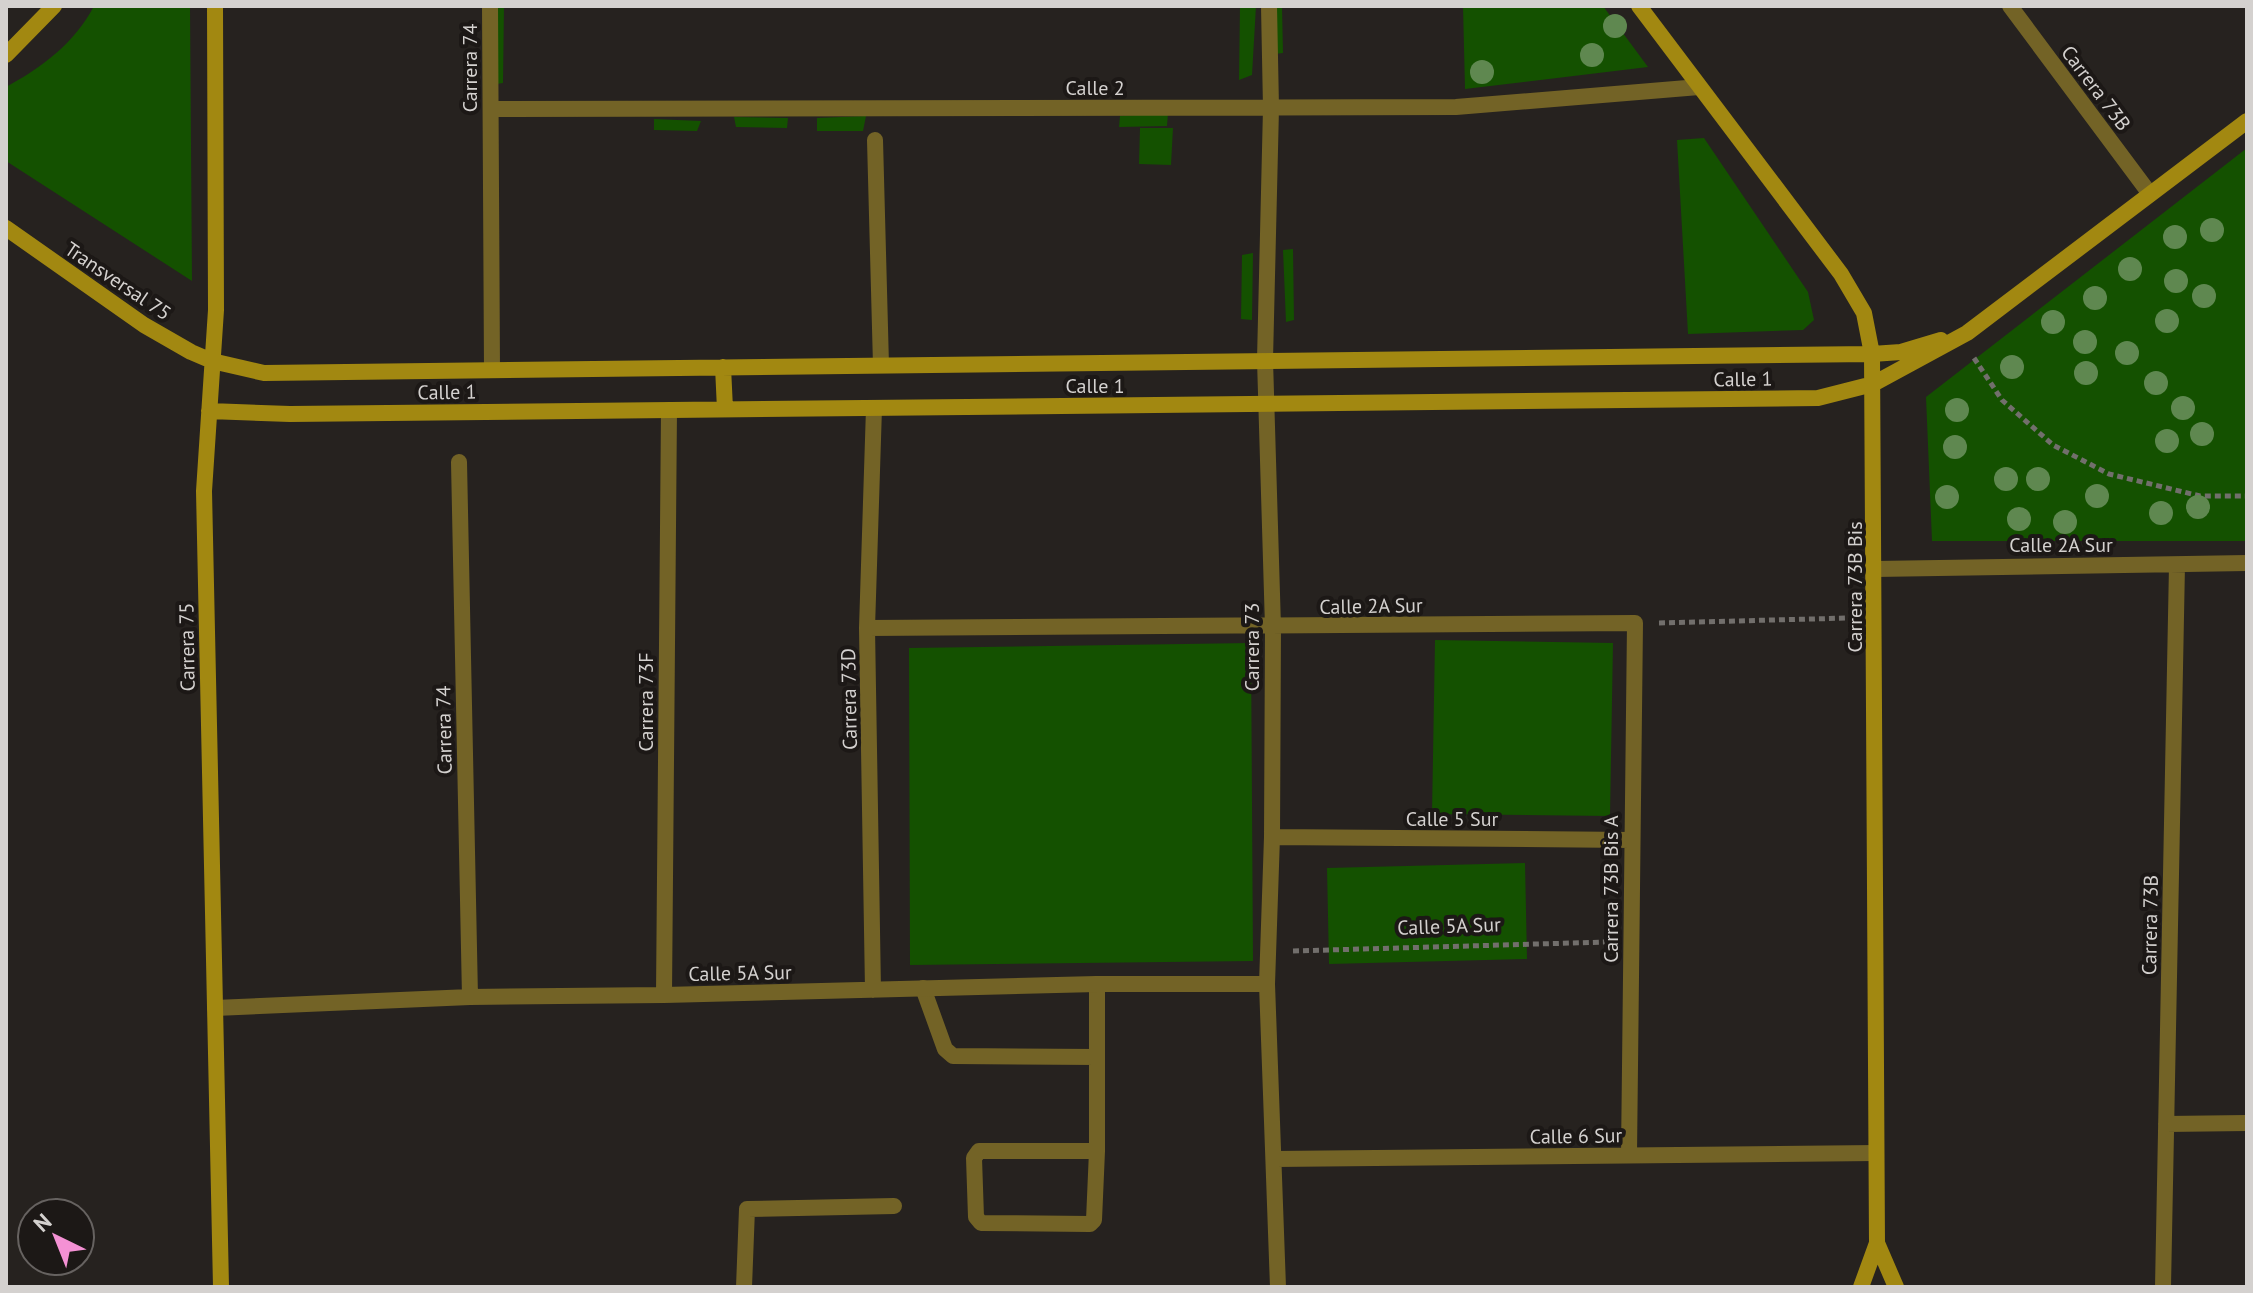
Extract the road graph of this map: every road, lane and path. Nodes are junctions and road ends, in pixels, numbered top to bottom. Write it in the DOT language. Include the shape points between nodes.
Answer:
graph roads {
  1 [pos="54,6"];
  2 [pos="215,6"];
  3 [pos="490,6"];
  4 [pos="1269,6"];
  5 [pos="1639,6"];
  6 [pos="2010,6"];
  7 [pos="6,55"];
  8 [pos="1699,87"];
  9 [pos="1271,108"];
  10 [pos="491,109"];
  11 [pos="2247,121"];
  12 [pos="875,140"];
  13 [pos="2150,194"];
  14 [pos="6,228"];
  15 [pos="1967,333"];
  16 [pos="1969,351"];
  17 [pos="1872,354"];
  18 [pos="1265,360"];
  19 [pos="212,361"];
  20 [pos="881,365"];
  21 [pos="723,367"];
  22 [pos="492,369"];
  23 [pos="1873,384"];
  24 [pos="1267,405"];
  25 [pos="874,408"];
  26 [pos="725,409"];
  27 [pos="669,410"];
  28 [pos="209,411"];
  29 [pos="459,462"];
  30 [pos="2247,496"];
  31 [pos="2247,563"];
  32 [pos="2177,565"];
  33 [pos="1875,569"];
  34 [pos="1875,617"];
  35 [pos="1635,623"];
  36 [pos="1273,627"];
  37 [pos="867,628"];
  38 [pos="1272,837"];
  39 [pos="1631,840"];
  40 [pos="1631,941"];
  41 [pos="1268,951"];
  42 [pos="1097,984"];
  43 [pos="1267,984"];
  44 [pos="923,988"];
  45 [pos="873,990"];
  46 [pos="664,995"];
  47 [pos="470,997"];
  48 [pos="215,1008"];
  49 [pos="1097,1057"];
  50 [pos="2247,1123"];
  51 [pos="2166,1124"];
  52 [pos="1097,1151"];
  53 [pos="1876,1153"];
  54 [pos="1629,1155"];
  55 [pos="1275,1159"];
  56 [pos="894,1206"];
  57 [pos="1877,1243"];
  58 [pos="221,1287"];
  59 [pos="744,1287"];
  60 [pos="1278,1287"];
  61 [pos="1861,1287"];
  62 [pos="1896,1287"];
  63 [pos="2163,1287"];
  1 -- 7 [label="street"];
  2 -- 19 [label="street, Carrera 75"];
  3 -- 10 [label="street, Carrera 74"];
  4 -- 9 [label="street, Carrera 73"];
  5 -- 8 [label="street, Carrera 73B Bis"];
  6 -- 13 [label="street, Carrera 73B"];
  8 -- 9 [label="street, Calle 2" via="1456,107"];
  8 -- 17 [label="street, Carrera 73B Bis" via="1841,274 1864,313"];
  9 -- 10 [label="street, Calle 2"];
  9 -- 18 [label="street, Carrera 73"];
  10 -- 22 [label="street, Carrera 74"];
  11 -- 13 [label="street, Calle 1"];
  12 -- 20 [label="street"];
  13 -- 15 [label="street, Calle 1"];
  14 -- 19 [label="street, Transversal 75" via="144,325"];
  15 -- 17 [label="street, Calle 1" via="1901,352"];
  15 -- 23 [label="street, Calle 1"];
  16 -- 30 [label="path" via="2002,400 2053,445 2095,467 2200,496"];
  17 -- 18 [label="street, Calle 1"];
  17 -- 23 [label="street, Carrera 73B Bis"];
  18 -- 20 [label="street, Calle 1"];
  18 -- 24 [label="street, Carrera 73"];
  19 -- 22 [label="street, Calle 1" via="289,374"];
  19 -- 28 [label="street, Carrera 75"];
  20 -- 21 [label="street, Calle 1"];
  21 -- 22 [label="street, Calle 1"];
  21 -- 26 [label="street"];
  23 -- 24 [label="street, Calle 1" via="1818,398"];
  23 -- 33 [label="street, Carrera 73B Bis"];
  24 -- 25 [label="street, Calle 1"];
  24 -- 36 [label="street, Carrera 73"];
  25 -- 26 [label="street, Calle 1"];
  25 -- 37 [label="street, Carrera 73D"];
  26 -- 27 [label="street, Calle 1"];
  27 -- 28 [label="street, Calle 1"];
  27 -- 46 [label="street, Carrera 73F"];
  28 -- 48 [label="street, Carrera 75" via="204,491"];
  29 -- 47 [label="street, Carrera 74"];
  31 -- 32 [label="street, Calle 2A Sur"];
  32 -- 33 [label="street, Calle 2A Sur"];
  32 -- 51 [label="street, Carrera 73B"];
  33 -- 34 [label="street, Carrera 73B Bis"];
  34 -- 35 [label="path"];
  34 -- 53 [label="street, Carrera 73B Bis"];
  35 -- 36 [label="street, Calle 2A Sur"];
  35 -- 39 [label="street, Carrera 73B Bis A"];
  36 -- 37 [label="street, Calle 2A Sur"];
  36 -- 38 [label="street, Carrera 73"];
  37 -- 45 [label="street, Carrera 73D"];
  38 -- 39 [label="street, Calle 5 Sur"];
  38 -- 41 [label="street, Carrera 73"];
  39 -- 40 [label="street, Carrera 73B Bis A"];
  40 -- 41 [label="path, Calle 5A Sur"];
  40 -- 54 [label="street, Carrera 73B Bis A"];
  41 -- 43 [label="street, Carrera 73"];
  42 -- 43 [label="street, Calle 5A Sur"];
  42 -- 44 [label="street, Calle 5A Sur"];
  42 -- 49 [label="street"];
  43 -- 55 [label="street, Carrera 73"];
  44 -- 45 [label="street, Calle 5A Sur"];
  44 -- 49 [label="street" via="945,1049 953,1056"];
  45 -- 46 [label="street, Calle 5A Sur"];
  46 -- 47 [label="street, Calle 5A Sur"];
  47 -- 48 [label="street, Calle 5A Sur"];
  48 -- 58 [label="street, Carrera 75"];
  49 -- 52 [label="street"];
  50 -- 51 [label="street"];
  51 -- 63 [label="street, Carrera 73B"];
  52 -- 52 [label="street" via="1090,1224 981,1223 976,1217 974,1158 979,1151"];
  53 -- 54 [label="street, Calle 6 Sur"];
  53 -- 57 [label="street, Carrera 73B Bis"];
  54 -- 55 [label="street, Calle 6 Sur"];
  55 -- 60 [label="street, Carrera 73"];
  56 -- 59 [label="street" via="747,1209"];
  57 -- 61 [label="street, Carrera 73B Bis"];
  57 -- 62 [label="street, Carrera 73B Bis"];
}
